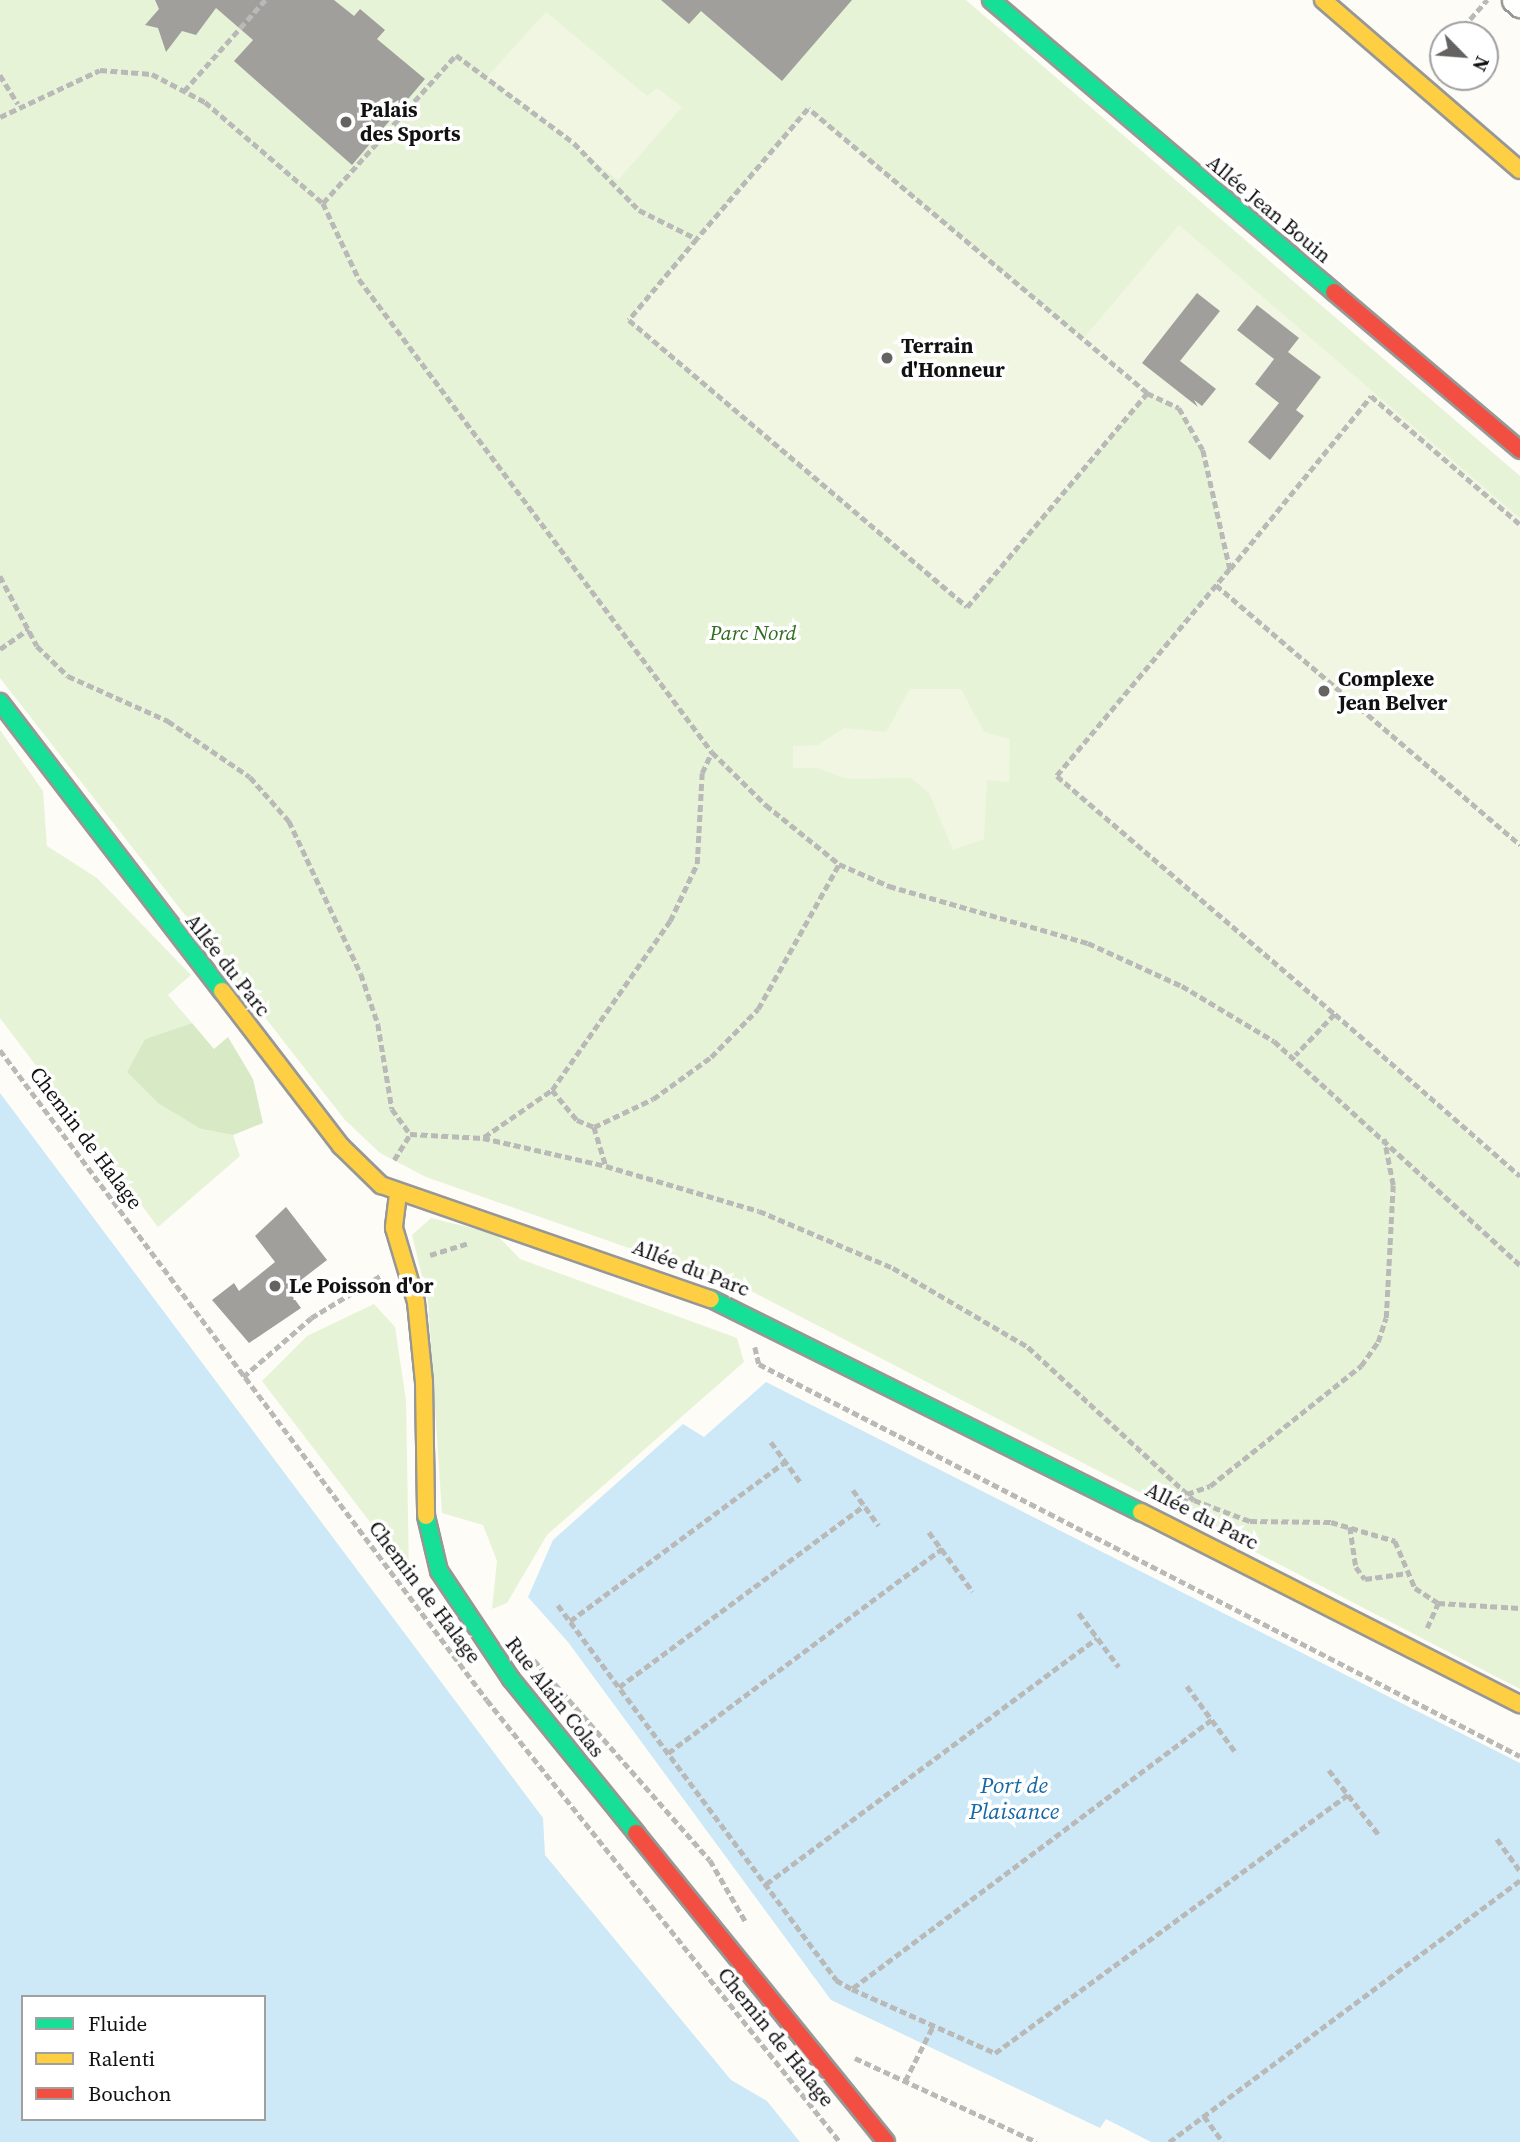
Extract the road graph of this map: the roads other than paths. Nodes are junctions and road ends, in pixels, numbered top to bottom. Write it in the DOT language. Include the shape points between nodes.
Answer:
graph roads {
  1 [pos="991,0"];
  2 [pos="1323,0"];
  3 [pos="1514,0"];
  4 [pos="1520,5"];
  5 [pos="1520,170"];
  6 [pos="1520,450"];
  7 [pos="0,702"];
  8 [pos="398,1194"];
  9 [pos="1520,1704"];
  10 [pos="886,2142"];
  1 -- 6 [label="street, Allée Jean Bouin"];
  2 -- 5 [label="street"];
  3 -- 4 [label="street"];
  7 -- 8 [label="street, Allée du Parc" via="341,1146"];
  8 -- 9 [label="street, Allée du Parc" via="622,1263 747,1312"];
  8 -- 10 [label="street, Rue Alain Colas" via="394,1228 405,1263 424,1382 426,1535 439,1571 511,1679"];
}
